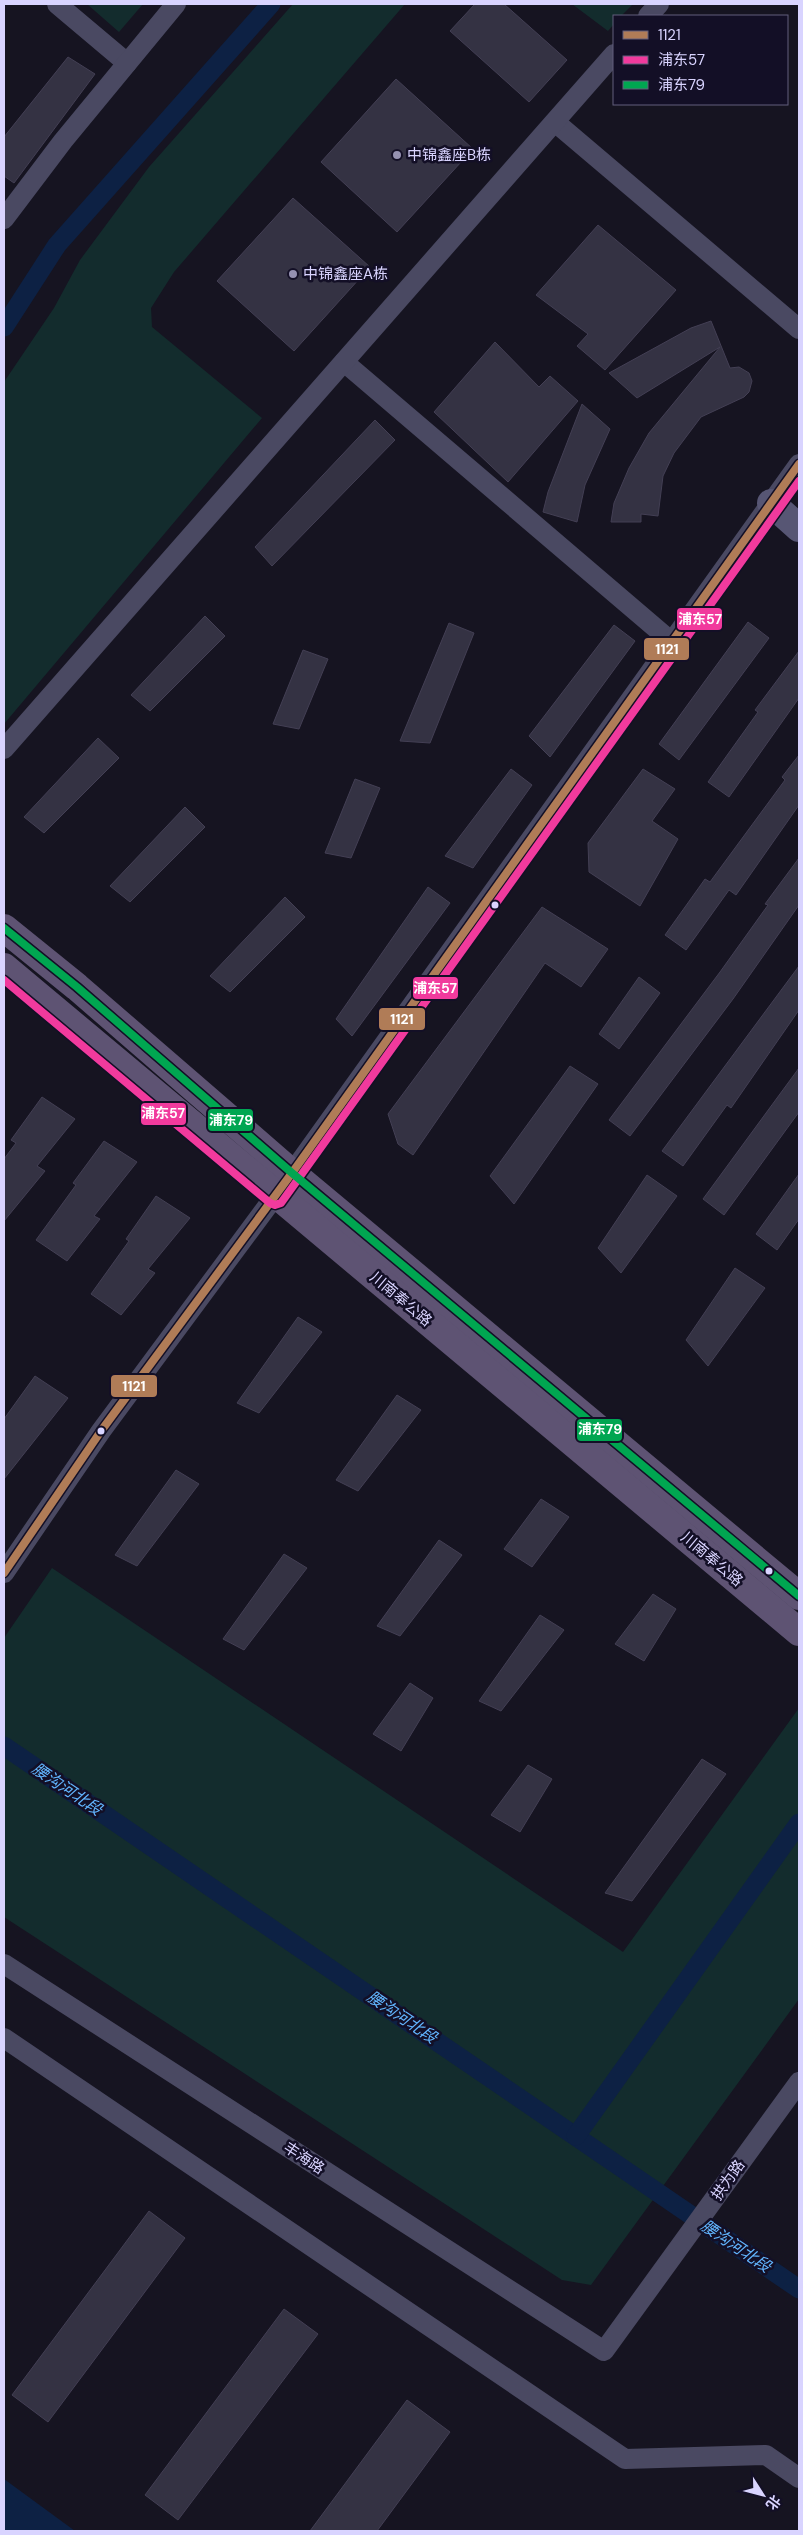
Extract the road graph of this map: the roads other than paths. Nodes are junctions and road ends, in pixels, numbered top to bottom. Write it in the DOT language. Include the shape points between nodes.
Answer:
graph roads {
  1 [pos="58,4"];
  2 [pos="176,4"];
  3 [pos="659,4"];
  4 [pos="649,15"];
  5 [pos="613,55"];
  6 [pos="127,63"];
  7 [pos="554,122"];
  8 [pos="4,218"];
  9 [pos="799,329"];
  10 [pos="344,362"];
  11 [pos="799,464"];
  12 [pos="771,503"];
  13 [pos="799,528"];
  14 [pos="672,642"];
  15 [pos="4,749"];
  16 [pos="4,928"];
  17 [pos="4,967"];
  18 [pos="292,1173"];
  19 [pos="276,1195"];
  20 [pos="4,1573"];
  21 [pos="799,1596"];
  22 [pos="799,1632"];
  23 [pos="4,1964"];
  24 [pos="4,2038"];
  25 [pos="799,2082"];
  26 [pos="604,2351"];
  27 [pos="799,2478"];
  1 -- 6 [label="street"];
  2 -- 6 [label="street"];
  3 -- 4 [label="street"];
  5 -- 7 [label="street"];
  6 -- 8 [label="street"];
  7 -- 9 [label="street"];
  7 -- 10 [label="street"];
  10 -- 14 [label="street"];
  10 -- 15 [label="street"];
  11 -- 12 [label="street"];
  12 -- 13 [label="street"];
  12 -- 14 [label="street"];
  14 -- 18 [label="street"];
  16 -- 18 [label="main road, 川南奉公路"];
  17 -- 19 [label="main road, 川南奉公路"];
  18 -- 19 [label="street"];
  18 -- 21 [label="main road, 川南奉公路"];
  19 -- 20 [label="street" via="102,1431"];
  19 -- 22 [label="main road, 川南奉公路"];
  23 -- 26 [label="street, 丰海路"];
  24 -- 27 [label="street" via="625,2459 766,2455"];
  25 -- 26 [label="street, 拱为路"];
}
